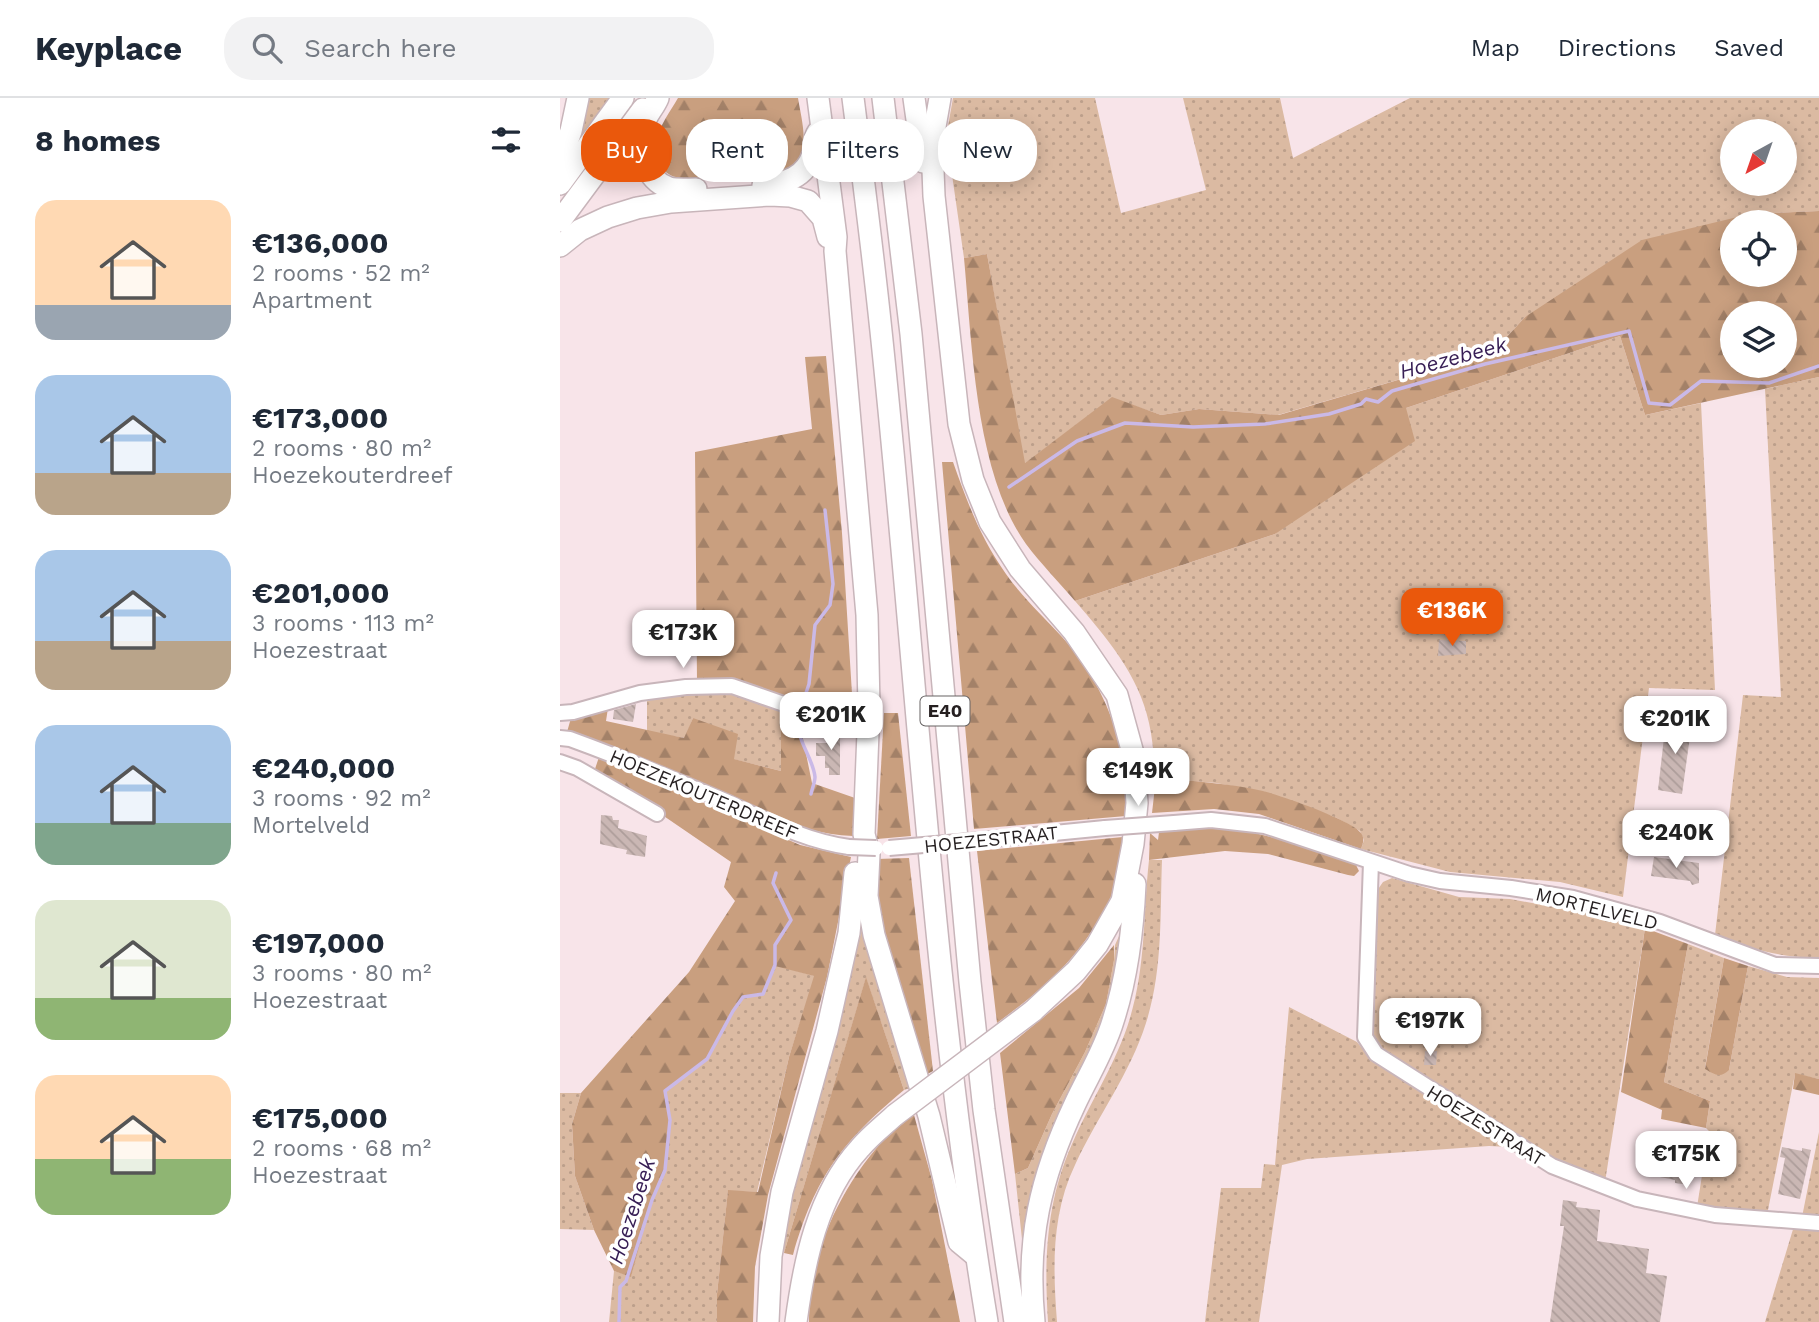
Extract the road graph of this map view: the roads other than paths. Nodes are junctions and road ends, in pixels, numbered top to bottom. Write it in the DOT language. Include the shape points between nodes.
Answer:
graph roads {
  1 [pos="578,98"];
  2 [pos="624,98"];
  3 [pos="657,98"];
  4 [pos="818,98"];
  5 [pos="853,98"];
  6 [pos="883,98"];
  7 [pos="914,98"];
  8 [pos="940,98"];
  9 [pos="822,119"];
  10 [pos="560,162"];
  11 [pos="802,173"];
  12 [pos="830,182"];
  13 [pos="560,184"];
  14 [pos="934,196"];
  15 [pos="560,221"];
  16 [pos="560,246"];
  17 [pos="835,251"];
  18 [pos="560,713"];
  19 [pos="843,715"];
  20 [pos="560,738"];
  21 [pos="560,762"];
  22 [pos="657,814"];
  23 [pos="869,844"];
  24 [pos="1133,844"];
  25 [pos="1371,862"];
  26 [pos="1819,966"];
  27 [pos="1819,1223"];
  28 [pos="976,1256"];
  29 [pos="768,1322"];
  30 [pos="796,1322"];
  31 [pos="987,1322"];
  32 [pos="1015,1322"];
  33 [pos="1034,1322"];
  1 -- 10 [label="highway"];
  2 -- 13 [label="highway"];
  3 -- 11 [label="highway" via="643,127 642,155 658,182 690,189 789,182"];
  3 -- 15 [label="highway" via="646,106"];
  4 -- 9 [label="highway"];
  5 -- 28 [label="highway, E40" via="881,331 942,992"];
  6 -- 32 [label="highway, E40" via="911,334 970,982"];
  7 -- 14 [label="highway" via="926,186"];
  8 -- 14 [label="highway" via="932,144"];
  12 -- 17 [label="highway"];
  14 -- 24 [label="highway" via="959,424 972,480 990,522 1020,569 1074,632 1117,695 1134,757 1137,803"];
  16 -- 17 [label="highway" via="580,230 637,208 790,195 808,201 823,218"];
  17 -- 23 [label="highway" via="867,615"];
  18 -- 19 [label="street" via="640,693 732,685 801,710"];
  20 -- 23 [label="street, HOEZEKOUTERDREEF" via="647,768 799,835 826,844"];
  21 -- 22 [label="street, HOEZEKOUTERDREEF"];
  23 -- 25 [label="street, HOEZESTRAAT, bridge" via="993,839 1211,820 1265,826"];
  23 -- 28 [label="highway" via="867,896 874,935 929,1115 959,1242"];
  23 -- 29 [label="highway" via="857,851 849,933 824,1044 782,1192 771,1256"];
  24 -- 30 [label="highway, bridge" via="1122,901 1076,971 1033,1011 895,1115 858,1149 829,1195 809,1245"];
  24 -- 33 [label="highway" via="1137,860 1134,904 1114,1020 1051,1157 1040,1194 1030,1282"];
  25 -- 26 [label="street, MORTELVELD" via="1440,881 1573,898 1660,922 1775,965"];
  25 -- 27 [label="street, HOEZESTRAAT" via="1365,1037 1376,1054 1552,1166 1637,1199 1715,1215"];
  28 -- 31 [label="highway, E40"];
}
